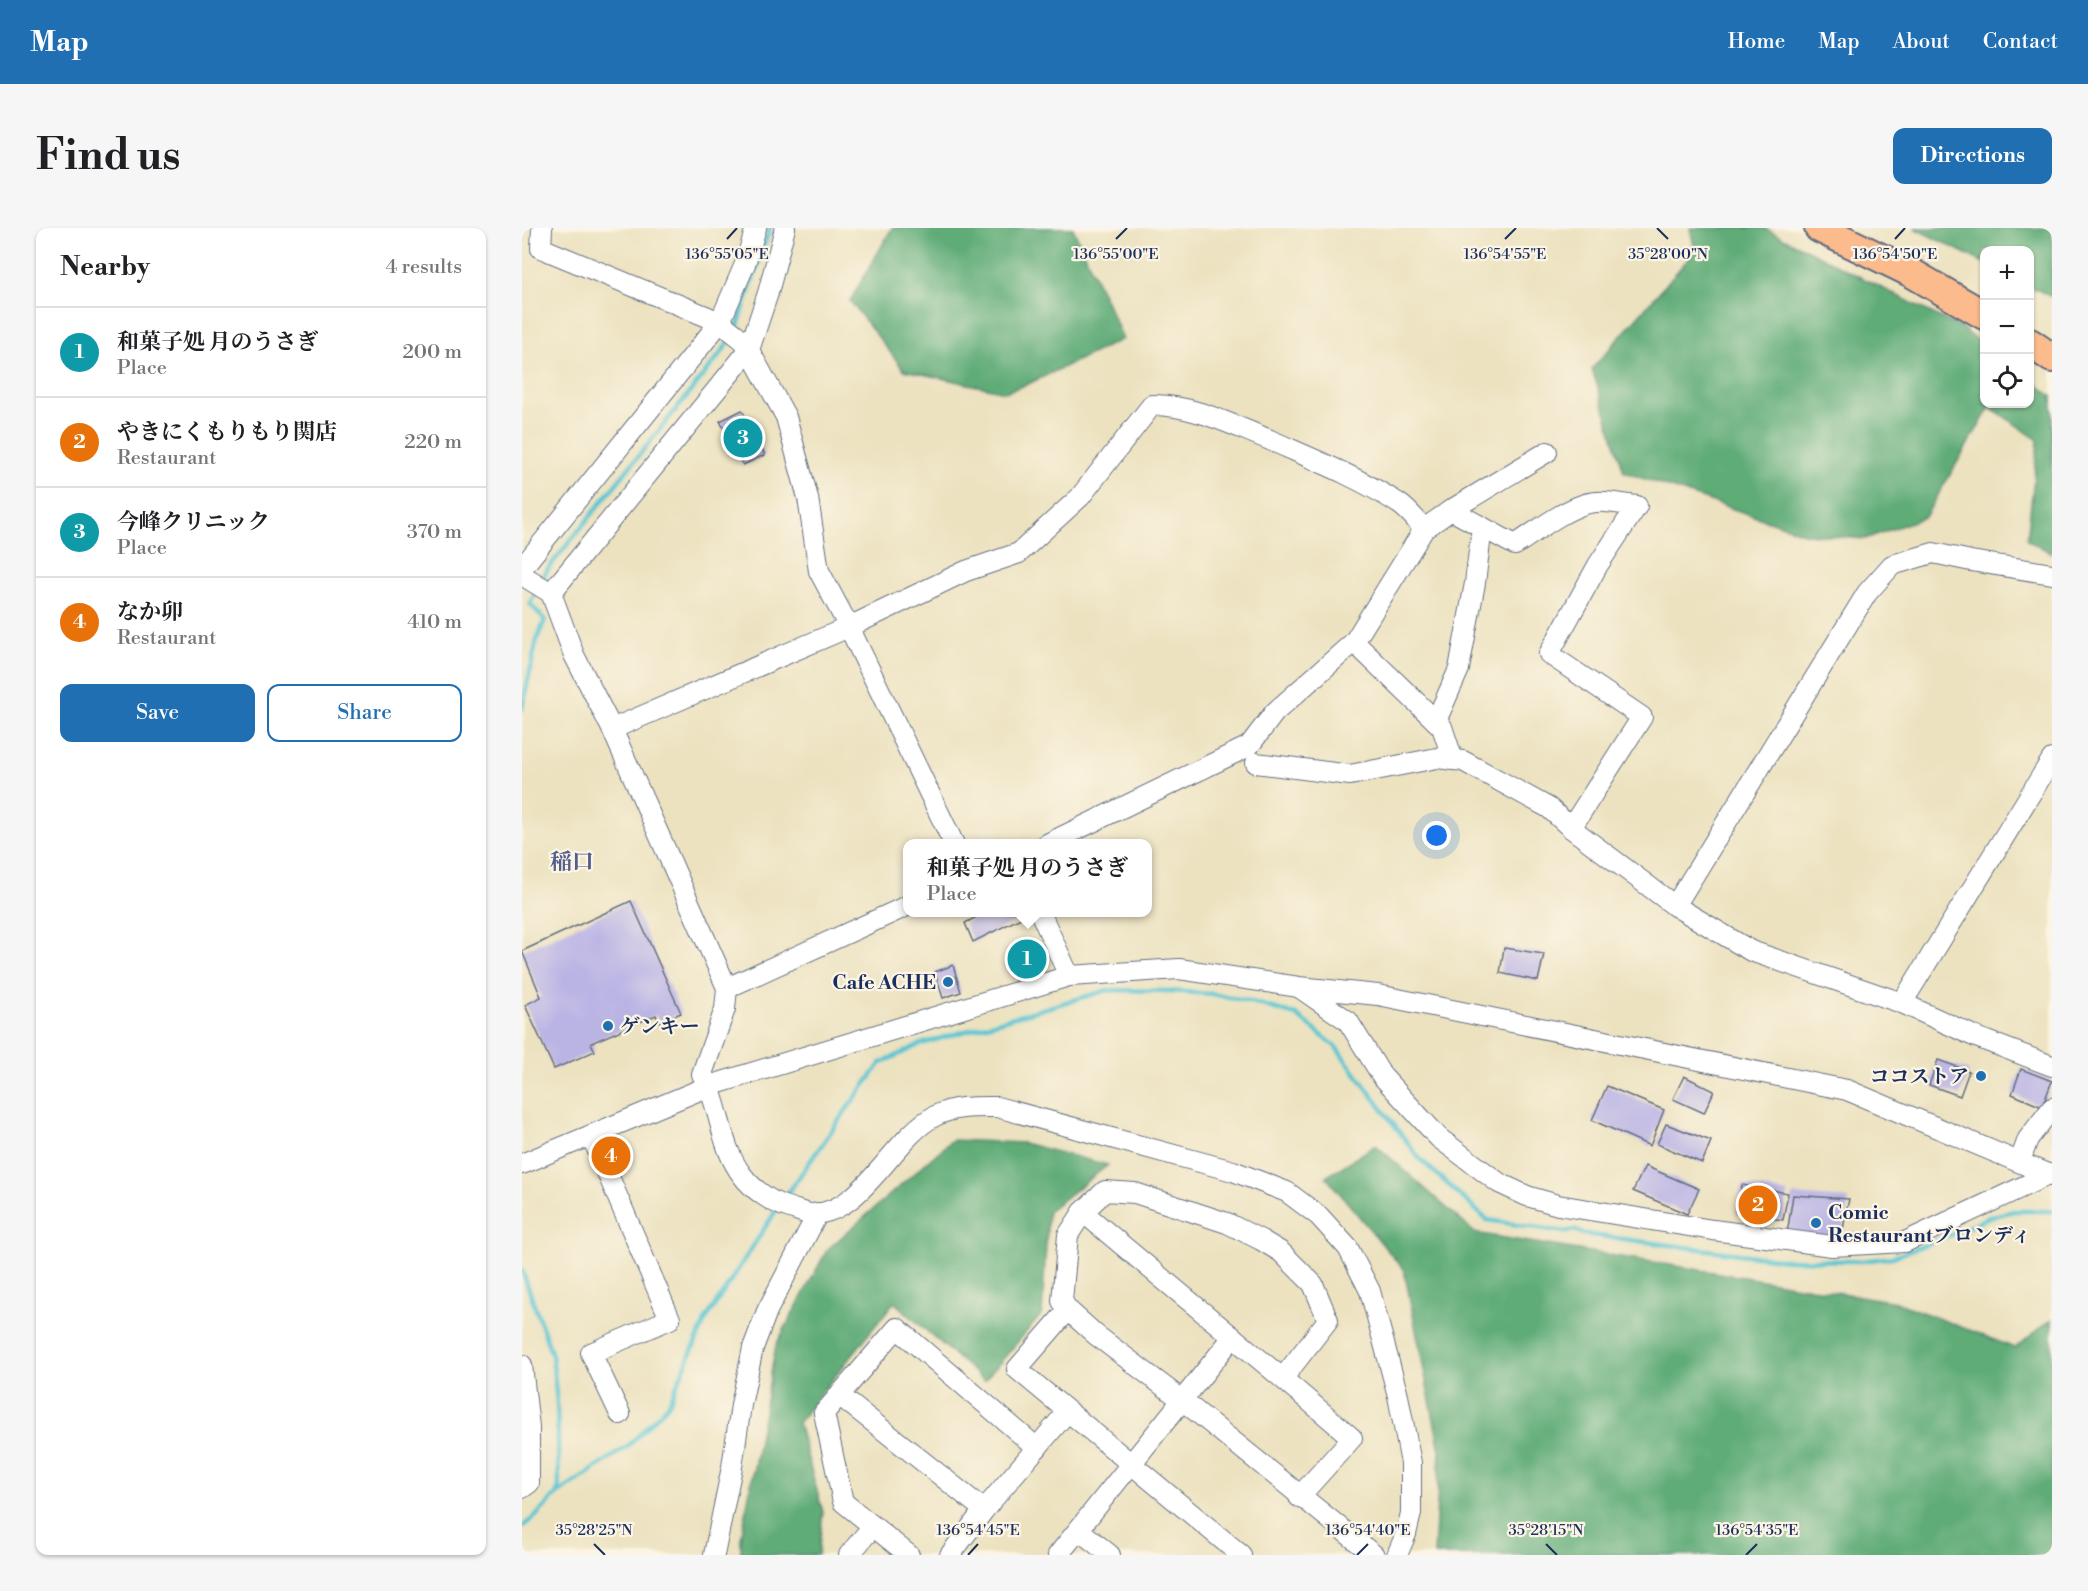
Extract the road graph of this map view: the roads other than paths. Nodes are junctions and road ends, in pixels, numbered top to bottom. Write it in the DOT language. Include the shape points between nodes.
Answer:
graph roads {
  1 [pos="542,228"];
  2 [pos="756,228"];
  3 [pos="785,228"];
  4 [pos="1819,228"];
  5 [pos="1841,228"];
  6 [pos="1980,303"];
  7 [pos="1980,313"];
  8 [pos="720,322"];
  9 [pos="2034,337"];
  10 [pos="746,345"];
  11 [pos="2034,346"];
  12 [pos="2052,349"];
  13 [pos="2052,358"];
  14 [pos="1547,452"];
  15 [pos="1450,510"];
  16 [pos="1482,527"];
  17 [pos="1424,529"];
  18 [pos="522,568"];
  19 [pos="2052,574"];
  20 [pos="522,575"];
  21 [pos="551,593"];
  22 [pos="849,627"];
  23 [pos="1354,642"];
  24 [pos="1436,721"];
  25 [pos="612,729"];
  26 [pos="2052,759"];
  27 [pos="1454,760"];
  28 [pos="1256,763"];
  29 [pos="1571,828"];
  30 [pos="952,839"];
  31 [pos="1055,839"];
  32 [pos="1676,906"];
  33 [pos="903,908"];
  34 [pos="1042,917"];
  35 [pos="1070,976"];
  36 [pos="1299,987"];
  37 [pos="727,988"];
  38 [pos="1902,1003"];
  39 [pos="2052,1066"];
  40 [pos="709,1086"];
  41 [pos="2052,1108"];
  42 [pos="591,1136"];
  43 [pos="2020,1161"];
  44 [pos="522,1164"];
  45 [pos="2051,1175"];
  46 [pos="1083,1212"];
  47 [pos="815,1213"];
  48 [pos="1068,1310"];
  49 [pos="1233,1337"];
  50 [pos="522,1365"];
  51 [pos="1283,1378"];
  52 [pos="839,1395"];
  53 [pos="1182,1400"];
  54 [pos="1067,1412"];
  55 [pos="620,1414"];
  56 [pos="525,1421"];
  57 [pos="1037,1448"];
  58 [pos="1131,1464"];
  59 [pos="522,1488"];
  60 [pos="1299,1497"];
  61 [pos="984,1510"];
  62 [pos="873,1526"];
  63 [pos="1079,1530"];
  64 [pos="714,1555"];
  65 [pos="849,1555"];
  66 [pos="909,1555"];
  67 [pos="950,1555"];
  68 [pos="1058,1555"];
  69 [pos="1110,1555"];
  70 [pos="1241,1555"];
  71 [pos="1374,1555"];
  72 [pos="1397,1555"];
  1 -- 8 [label="street" via="541,248"];
  2 -- 8 [label="street"];
  3 -- 10 [label="street" via="768,293"];
  4 -- 7 [label="highway" via="1910,272"];
  5 -- 6 [label="highway"];
  8 -- 10 [label="street"];
  8 -- 18 [label="street"];
  9 -- 12 [label="highway"];
  10 -- 21 [label="street"];
  10 -- 22 [label="street" via="786,417 808,498 819,571"];
  11 -- 13 [label="highway"];
  14 -- 15 [label="street"];
  15 -- 16 [label="street"];
  15 -- 17 [label="street"];
  16 -- 24 [label="street" via="1459,669"];
  16 -- 29 [label="street" via="1515,545 1586,504 1637,506 1598,565 1549,654 1642,717"];
  17 -- 22 [label="street" via="1400,504 1305,455 1208,415 1152,405 1080,497 1019,553 966,571"];
  17 -- 23 [label="street"];
  19 -- 32 [label="street" via="1934,553 1892,565 1867,593"];
  20 -- 21 [label="street"];
  21 -- 25 [label="street" via="574,655"];
  22 -- 25 [label="street"];
  22 -- 30 [label="street"];
  23 -- 24 [label="street"];
  23 -- 31 [label="street" via="1275,711 1250,746"];
  24 -- 27 [label="street"];
  25 -- 37 [label="street"];
  26 -- 38 [label="street"];
  27 -- 28 [label="street" via="1437,758 1350,775"];
  27 -- 29 [label="street" via="1463,761 1549,808"];
  29 -- 32 [label="street"];
  32 -- 38 [label="street" via="1751,951"];
  33 -- 37 [label="street"];
  34 -- 35 [label="street"];
  35 -- 36 [label="street" via="1179,969"];
  35 -- 40 [label="street"];
  36 -- 43 [label="street" via="1378,996 1847,1090"];
  36 -- 45 [label="street" via="1348,1022 1382,1076 1439,1138 1499,1183 1558,1205 1832,1246 1905,1242"];
  37 -- 40 [label="street" via="725,1009 702,1074"];
  38 -- 39 [label="street"];
  40 -- 42 [label="street"];
  40 -- 47 [label="street" via="723,1138 743,1177 758,1192 785,1207"];
  41 -- 43 [label="street" via="2028,1139"];
  42 -- 44 [label="street"];
  42 -- 55 [label="street" via="670,1318 591,1353"];
  43 -- 45 [label="street"];
  46 -- 48 [label="street" via="1068,1235 1062,1300"];
  46 -- 49 [label="street"];
  46 -- 51 [label="street" via="1105,1191 1135,1193 1227,1223 1281,1252 1312,1284 1328,1320"];
  47 -- 64 [label="street" via="753,1348"];
  47 -- 72 [label="street" via="834,1209 852,1197 917,1128 935,1116 962,1107 997,1107 1024,1114 1233,1171 1287,1192 1319,1216 1348,1248 1370,1291 1411,1463 1411,1514"];
  48 -- 53 [label="street"];
  48 -- 54 [label="street" via="1017,1369"];
  49 -- 51 [label="street"];
  49 -- 53 [label="street"];
  50 -- 56 [label="street"];
  51 -- 60 [label="street" via="1352,1438"];
  52 -- 57 [label="street" via="897,1328"];
  52 -- 61 [label="street"];
  52 -- 62 [label="street" via="824,1413 843,1502"];
  53 -- 58 [label="street"];
  53 -- 60 [label="street"];
  54 -- 57 [label="street"];
  54 -- 58 [label="street"];
  56 -- 59 [label="street" via="530,1483"];
  57 -- 61 [label="street"];
  58 -- 63 [label="street"];
  58 -- 70 [label="street"];
  60 -- 71 [label="street"];
  61 -- 67 [label="street"];
  62 -- 65 [label="street"];
  62 -- 66 [label="street"];
  63 -- 68 [label="street"];
  63 -- 69 [label="street"];
}
